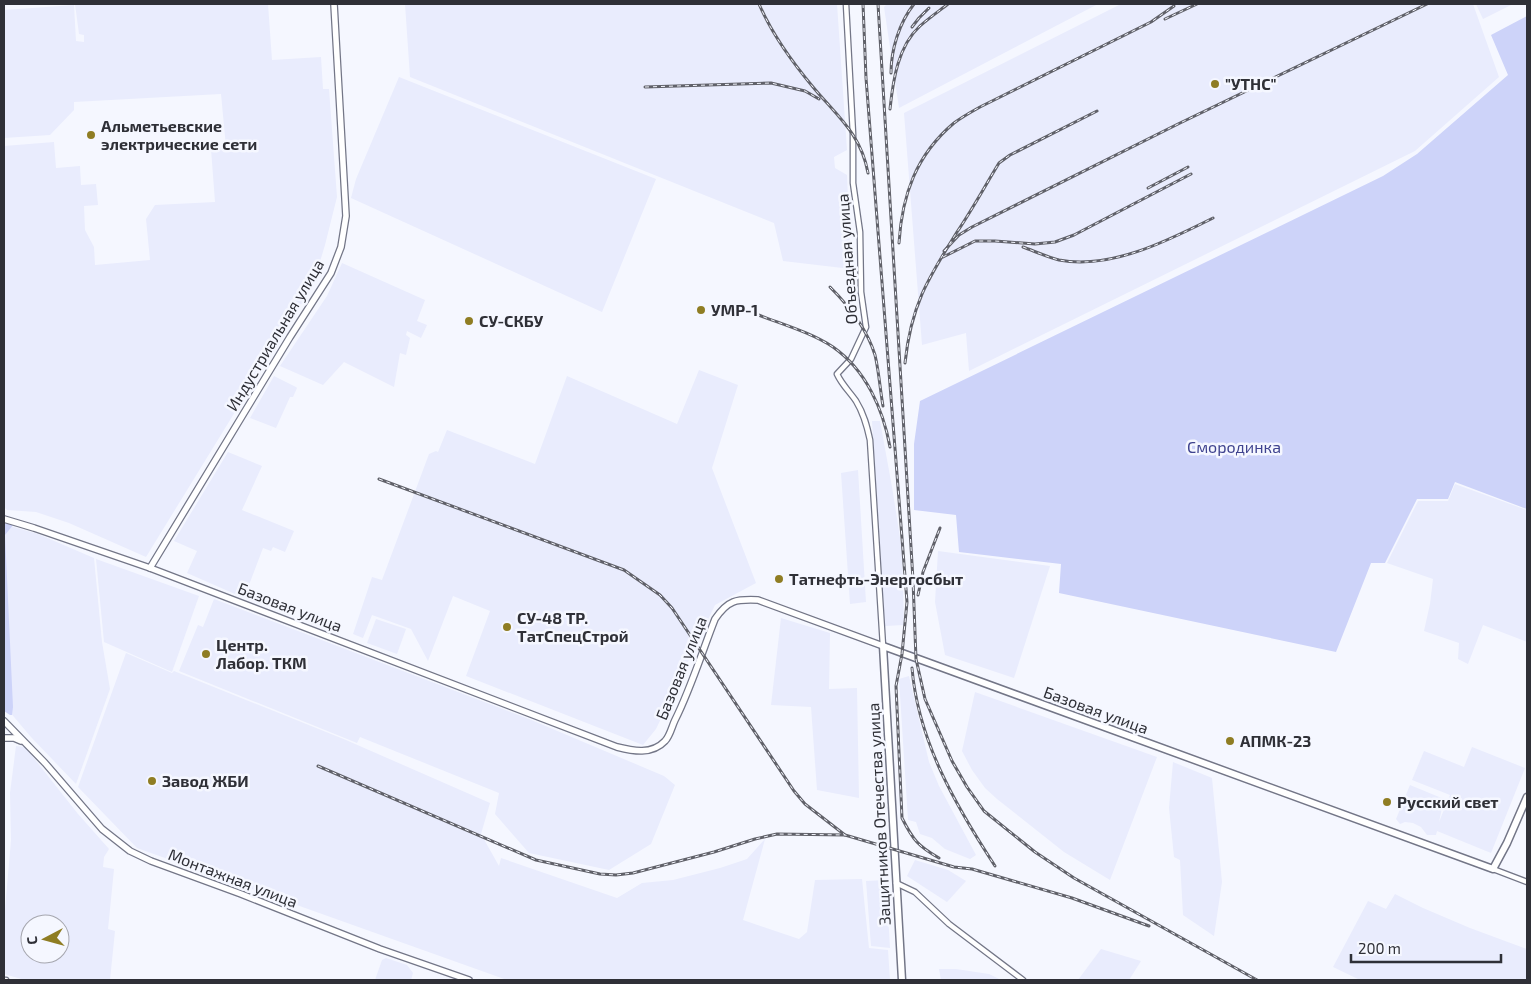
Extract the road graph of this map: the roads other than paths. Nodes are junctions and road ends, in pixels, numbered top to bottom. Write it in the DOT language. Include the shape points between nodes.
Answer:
graph roads {
  1 [pos="334,4"];
  2 [pos="846,4"];
  3 [pos="4,520"];
  4 [pos="150,568"];
  5 [pos="883,646"];
  6 [pos="4,721"];
  7 [pos="4,738"];
  8 [pos="25,742"];
  9 [pos="1527,796"];
  10 [pos="1493,869"];
  11 [pos="1527,882"];
  12 [pos="896,883"];
  13 [pos="470,980"];
  14 [pos="902,980"];
  15 [pos="1022,980"];
  1 -- 4 [label="street, Индустриальная улица" via="346,216 341,247 331,273"];
  2 -- 5 [label="street, Объездная улица" via="853,183 860,232 861,292 866,327 851,359 837,374 856,400 865,418 870,440"];
  3 -- 4 [label="street, Базовая улица"];
  4 -- 5 [label="street, Базовая улица" via="617,747 635,751 647,751 666,740 684,703 715,618 729,603 758,600"];
  5 -- 10 [label="main road, Базовая улица"];
  5 -- 12 [label="main road, Защитников Отечества улица"];
  6 -- 8 [label="street, Монтажная улица"];
  7 -- 8 [label="street"];
  8 -- 13 [label="street, Монтажная улица" via="102,828 130,851 380,949"];
  9 -- 10 [label="main road"];
  10 -- 11 [label="street, Базовая улица"];
  12 -- 14 [label="main road, Защитников Отечества улица"];
  12 -- 15 [label="street" via="915,892 949,924"];
}
